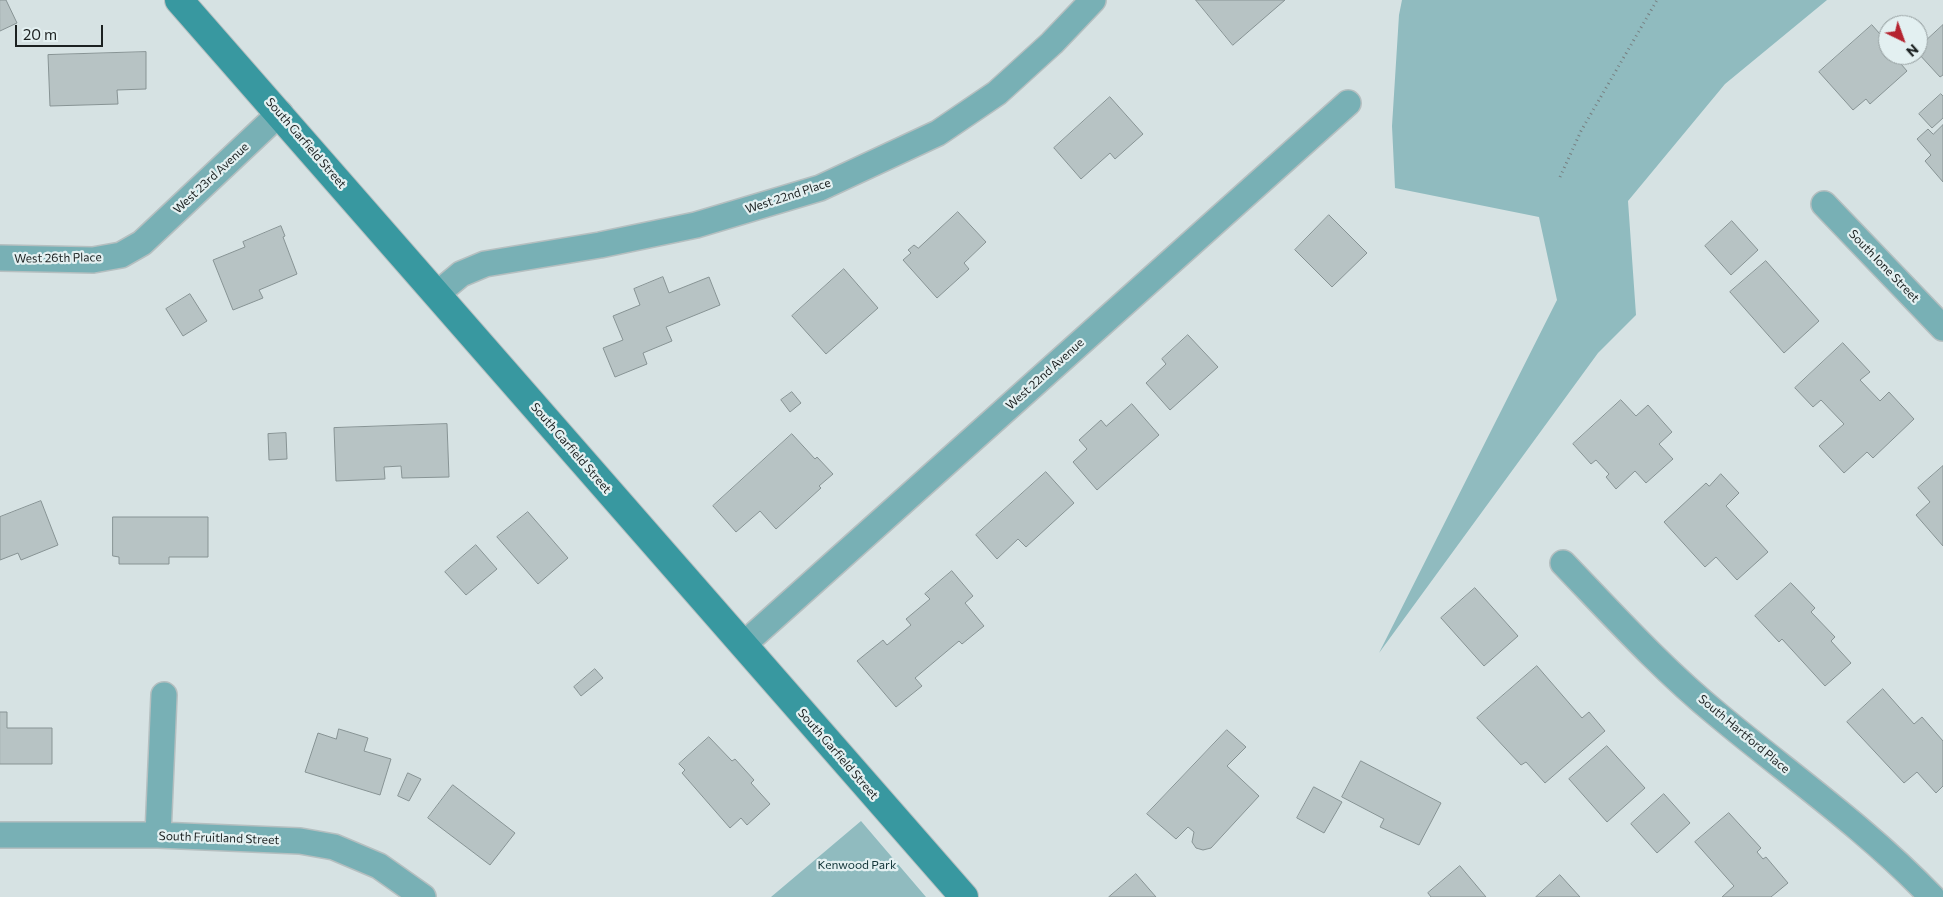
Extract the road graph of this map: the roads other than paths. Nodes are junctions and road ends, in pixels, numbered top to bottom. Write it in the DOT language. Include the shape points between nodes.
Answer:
graph roads {
  1 [pos="179,0"];
  2 [pos="1093,0"];
  3 [pos="1348,103"];
  4 [pos="280,113"];
  5 [pos="1824,204"];
  6 [pos="142,243"];
  7 [pos="0,258"];
  8 [pos="437,294"];
  9 [pos="1943,328"];
  10 [pos="1563,563"];
  11 [pos="743,645"];
  12 [pos="164,695"];
  13 [pos="0,835"];
  14 [pos="158,835"];
  15 [pos="423,897"];
  16 [pos="964,897"];
  17 [pos="1932,897"];
  1 -- 4 [label="street, South Garfield Street"];
  2 -- 8 [label="street, West 22nd Place" via="1052,43 990,98 938,133 820,188 696,225 485,264 461,274"];
  3 -- 11 [label="street, West 22nd Avenue"];
  4 -- 6 [label="street, West 23rd Avenue"];
  4 -- 8 [label="street, South Garfield Street"];
  5 -- 9 [label="street, South Ione Street"];
  6 -- 7 [label="street, West 26th Place" via="121,255 93,260"];
  8 -- 11 [label="street, South Garfield Street"];
  10 -- 17 [label="street, South Hartford Place" via="1666,669 1887,852"];
  11 -- 16 [label="street, South Garfield Street"];
  12 -- 14 [label="street"];
  13 -- 14 [label="street, South Fruitland Street"];
  14 -- 15 [label="street, South Fruitland Street" via="300,841 334,847 379,866"];
}
